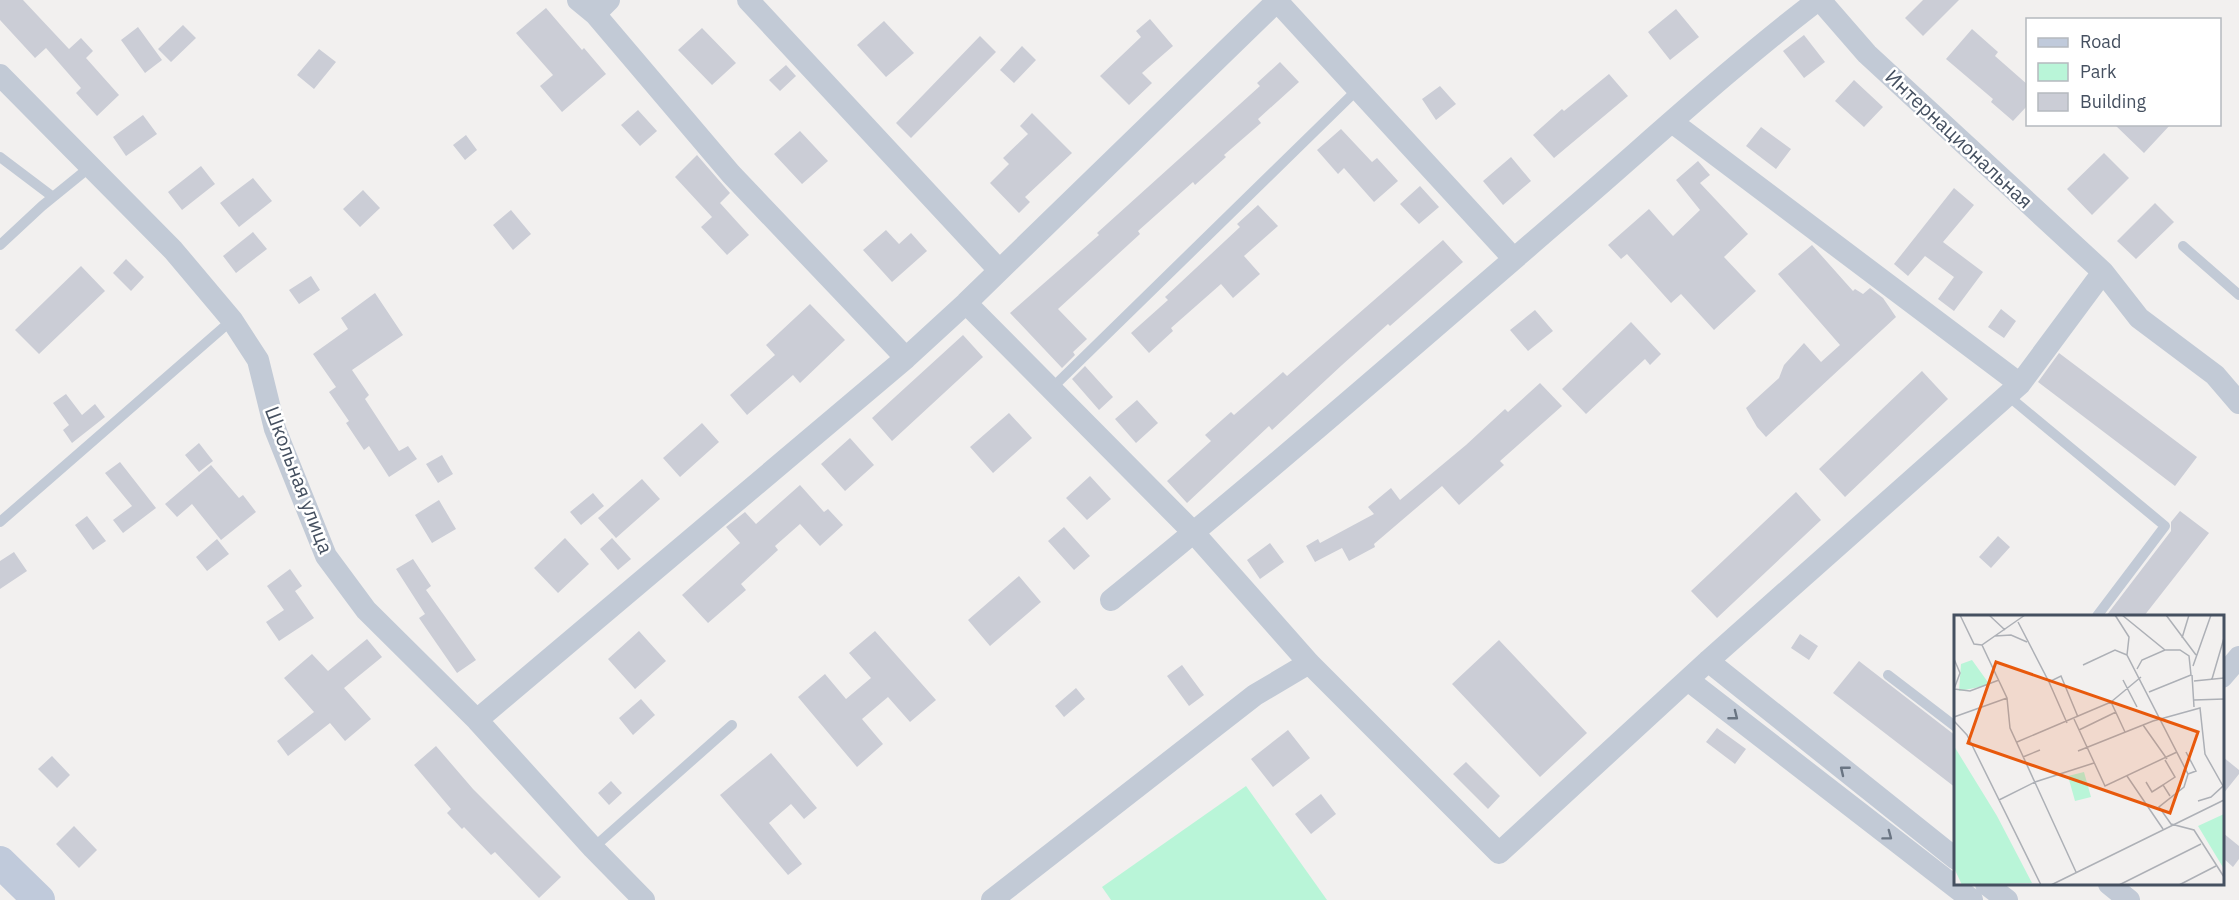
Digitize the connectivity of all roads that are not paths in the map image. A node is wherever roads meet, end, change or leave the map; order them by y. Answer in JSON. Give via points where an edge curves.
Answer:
{"nodes":[{"id":1,"x":748,"y":0,"type":"edge"},
{"id":2,"x":1277,"y":0,"type":"edge"},
{"id":3,"x":1819,"y":0,"type":"edge"},
{"id":4,"x":594,"y":5,"type":"edge"},
{"id":5,"x":0,"y":75,"type":"edge"},
{"id":6,"x":1359,"y":88,"type":"junction"},
{"id":7,"x":1672,"y":122,"type":"junction"},
{"id":8,"x":0,"y":157,"type":"edge"},
{"id":9,"x":90,"y":167,"type":"junction"},
{"id":10,"x":53,"y":197,"type":"junction"},
{"id":11,"x":0,"y":245,"type":"edge"},
{"id":12,"x":2183,"y":246,"type":"dead end"},
{"id":13,"x":1514,"y":259,"type":"junction"},
{"id":14,"x":999,"y":270,"type":"junction"},
{"id":15,"x":2103,"y":272,"type":"junction"},
{"id":16,"x":2239,"y":295,"type":"edge"},
{"id":17,"x":966,"y":303,"type":"junction"},
{"id":18,"x":232,"y":320,"type":"junction"},
{"id":19,"x":906,"y":358,"type":"junction"},
{"id":20,"x":1051,"y":389,"type":"junction"},
{"id":21,"x":2013,"y":389,"type":"junction"},
{"id":22,"x":2239,"y":403,"type":"edge"},
{"id":23,"x":0,"y":522,"type":"edge"},
{"id":24,"x":1194,"y":533,"type":"junction"},
{"id":25,"x":1111,"y":600,"type":"dead end"},
{"id":26,"x":2098,"y":615,"type":"edge"},
{"id":27,"x":2239,"y":657,"type":"edge"},
{"id":28,"x":1708,"y":661,"type":"junction"},
{"id":29,"x":1309,"y":663,"type":"junction"},
{"id":30,"x":1888,"y":675,"type":"dead end"},
{"id":31,"x":2224,"y":676,"type":"edge"},
{"id":32,"x":1688,"y":680,"type":"junction"},
{"id":33,"x":477,"y":720,"type":"junction"},
{"id":34,"x":732,"y":725,"type":"dead end"},
{"id":35,"x":1954,"y":725,"type":"edge"},
{"id":36,"x":594,"y":848,"type":"junction"},
{"id":37,"x":1954,"y":857,"type":"edge"},
{"id":38,"x":0,"y":862,"type":"edge"},
{"id":39,"x":1987,"y":885,"type":"edge"},
{"id":40,"x":2110,"y":885,"type":"edge"},
{"id":41,"x":39,"y":900,"type":"edge"},
{"id":42,"x":644,"y":900,"type":"edge"},
{"id":43,"x":992,"y":900,"type":"edge"},
{"id":44,"x":1972,"y":900,"type":"edge"},
{"id":45,"x":2007,"y":900,"type":"edge"},
{"id":46,"x":2129,"y":900,"type":"edge"}],
"edges":[{"from":1,"to":14,"type":"street"},
{"from":2,"to":6,"type":"street"},
{"from":2,"to":14,"type":"street"},
{"from":3,"to":7,"type":"street","via":[[1756,47]]},
{"from":3,"to":15,"type":"street","name":"Интернациональная","via":[[1867,54]]},
{"from":4,"to":19,"type":"street","via":[[731,174]]},
{"from":5,"to":9,"type":"street","name":"Школьная улица"},
{"from":6,"to":13,"type":"street"},
{"from":6,"to":20,"type":"lane"},
{"from":7,"to":13,"type":"street"},
{"from":7,"to":21,"type":"street"},
{"from":8,"to":10,"type":"lane"},
{"from":9,"to":10,"type":"lane"},
{"from":9,"to":18,"type":"street","name":"Школьная улица","via":[[173,250]]},
{"from":10,"to":11,"type":"lane"},
{"from":12,"to":16,"type":"lane"},
{"from":13,"to":24,"type":"street"},
{"from":14,"to":17,"type":"street"},
{"from":15,"to":21,"type":"street"},
{"from":15,"to":22,"type":"street","name":"Интернациональная","via":[[2139,318],[2215,375]]},
{"from":17,"to":19,"type":"street"},
{"from":17,"to":20,"type":"street"},
{"from":18,"to":23,"type":"lane"},
{"from":18,"to":33,"type":"street","name":"Школьная улица","via":[[258,360],[275,429],[326,556],[366,610]]},
{"from":19,"to":33,"type":"street"},
{"from":20,"to":24,"type":"street"},
{"from":21,"to":26,"type":"lane","via":[[2165,526]]},
{"from":21,"to":28,"type":"street"},
{"from":24,"to":25,"type":"street"},
{"from":24,"to":29,"type":"street"},
{"from":27,"to":31,"type":"street"},
{"from":28,"to":32,"type":"street"},
{"from":37,"to":28,"type":"street","one_way":true},
{"from":29,"to":32,"type":"street","via":[[1499,853]]},
{"from":29,"to":43,"type":"street","via":[[1255,695]]},
{"from":30,"to":35,"type":"lane"},
{"from":32,"to":44,"type":"street","one_way":true},
{"from":33,"to":36,"type":"street","name":"Школьная улица"},
{"from":34,"to":36,"type":"lane"},
{"from":36,"to":42,"type":"street","name":"Школьная улица"},
{"from":38,"to":41,"type":"street"},
{"from":39,"to":45,"type":"street"},
{"from":40,"to":46,"type":"street"}]}
